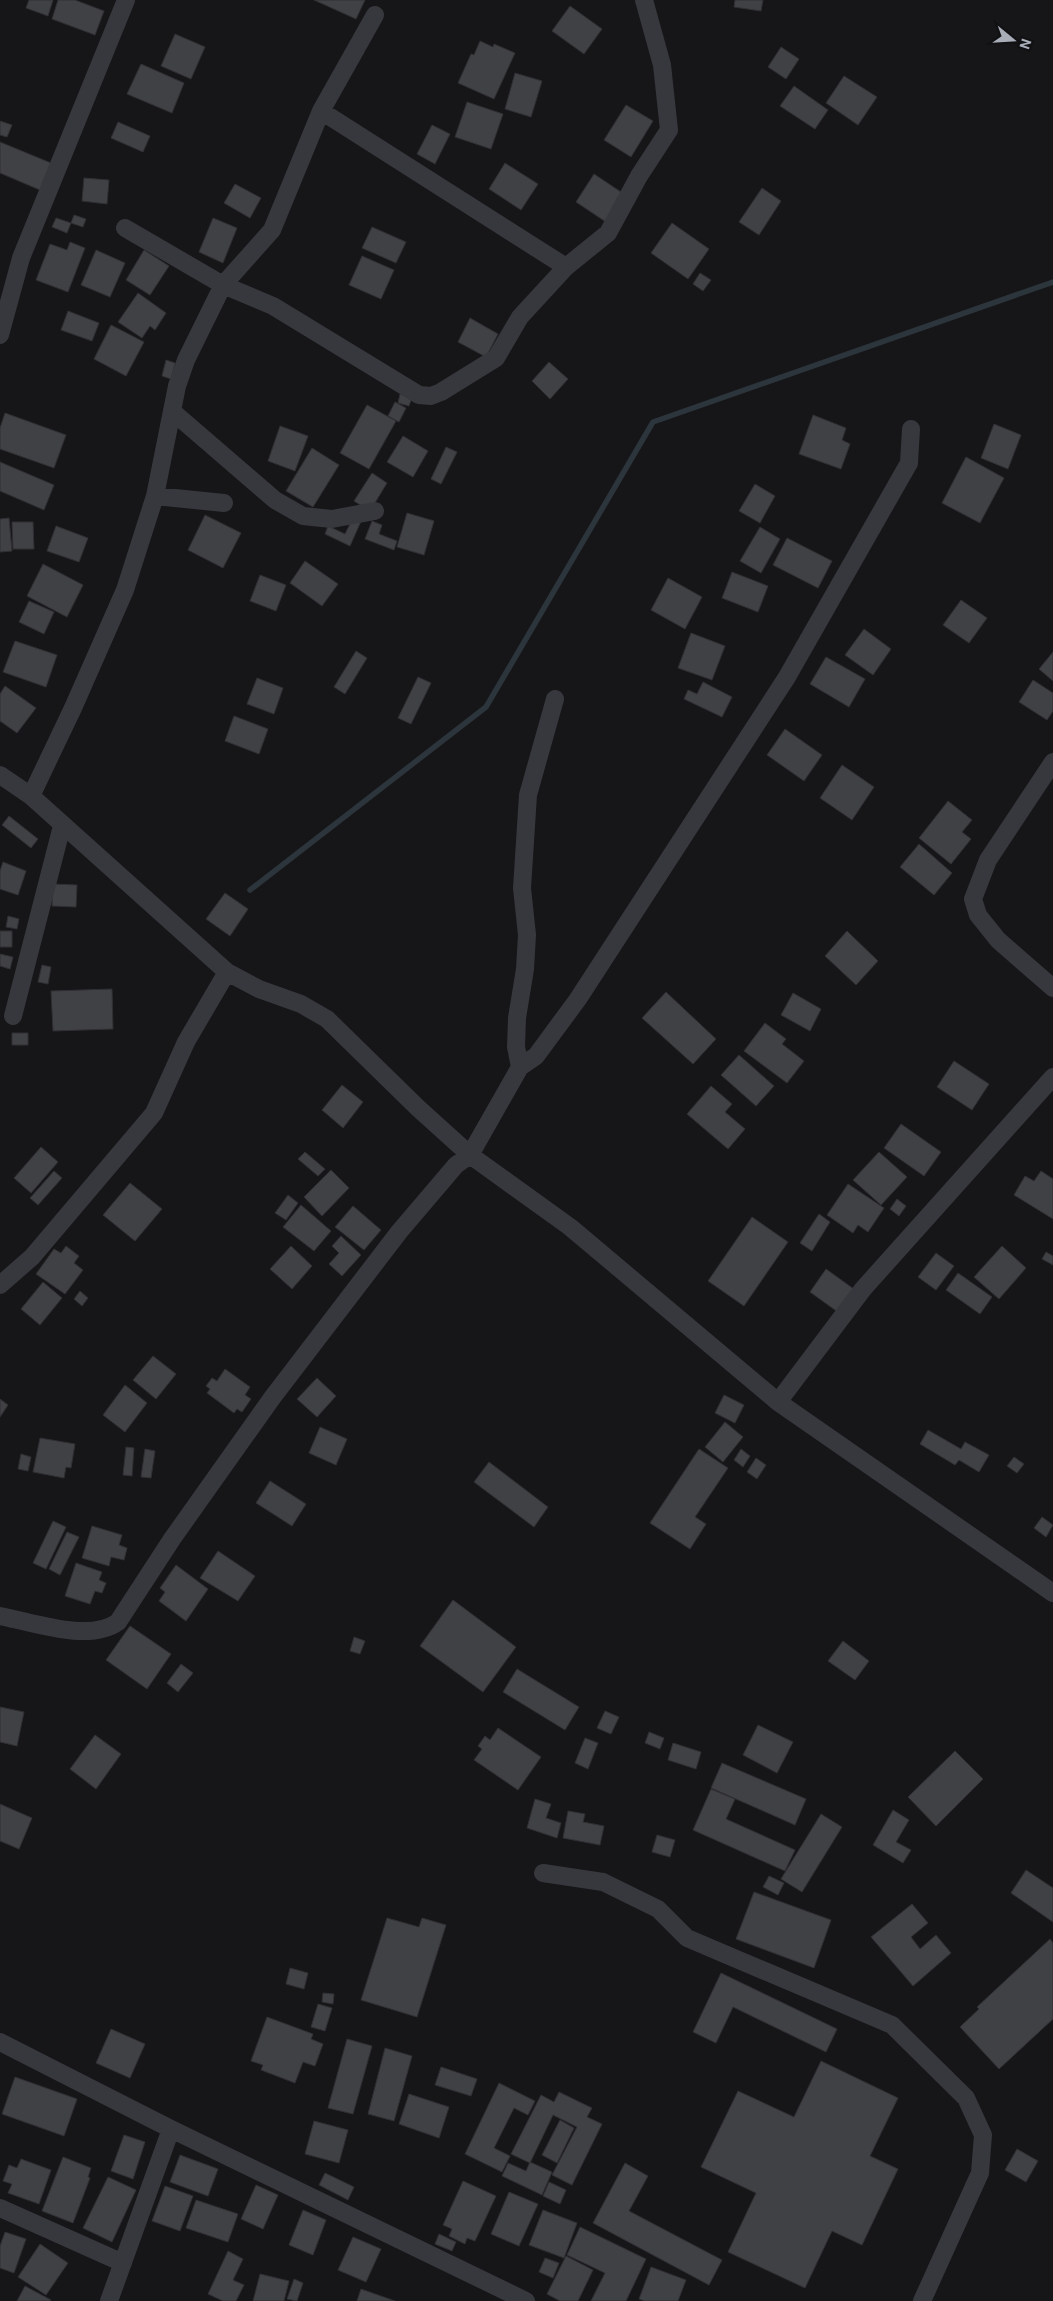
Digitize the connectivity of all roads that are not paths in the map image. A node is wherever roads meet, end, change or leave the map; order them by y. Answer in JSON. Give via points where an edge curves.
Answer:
{"nodes":[{"id":1,"x":126,"y":0,"type":"edge"},
{"id":2,"x":644,"y":0,"type":"edge"},
{"id":3,"x":375,"y":15,"type":"dead end"},
{"id":4,"x":321,"y":111,"type":"junction"},
{"id":5,"x":125,"y":228,"type":"dead end"},
{"id":6,"x":566,"y":268,"type":"junction"},
{"id":7,"x":223,"y":285,"type":"junction"},
{"id":8,"x":0,"y":335,"type":"edge"},
{"id":9,"x":173,"y":412,"type":"junction"},
{"id":10,"x":911,"y":429,"type":"dead end"},
{"id":11,"x":155,"y":496,"type":"junction"},
{"id":12,"x":224,"y":503,"type":"dead end"},
{"id":13,"x":375,"y":511,"type":"dead end"},
{"id":14,"x":555,"y":699,"type":"dead end"},
{"id":15,"x":1053,"y":762,"type":"edge"},
{"id":16,"x":0,"y":775,"type":"edge"},
{"id":17,"x":31,"y":796,"type":"junction"},
{"id":18,"x":62,"y":826,"type":"junction"},
{"id":19,"x":227,"y":972,"type":"junction"},
{"id":20,"x":1053,"y":988,"type":"edge"},
{"id":21,"x":13,"y":1016,"type":"dead end"},
{"id":22,"x":520,"y":1067,"type":"junction"},
{"id":23,"x":1053,"y":1077,"type":"edge"},
{"id":24,"x":470,"y":1154,"type":"junction"},
{"id":25,"x":0,"y":1285,"type":"edge"},
{"id":26,"x":778,"y":1402,"type":"junction"},
{"id":27,"x":1053,"y":1593,"type":"edge"},
{"id":28,"x":0,"y":1616,"type":"edge"},
{"id":29,"x":543,"y":1872,"type":"dead end"},
{"id":30,"x":0,"y":2042,"type":"edge"},
{"id":31,"x":171,"y":2129,"type":"junction"},
{"id":32,"x":0,"y":2208,"type":"edge"},
{"id":33,"x":123,"y":2263,"type":"junction"},
{"id":34,"x":109,"y":2301,"type":"edge"},
{"id":35,"x":526,"y":2301,"type":"edge"},
{"id":36,"x":922,"y":2301,"type":"edge"}],
"edges":[{"from":1,"to":8,"type":"street","via":[[21,258]]},
{"from":2,"to":6,"type":"street","via":[[662,65],[669,130],[608,233]]},
{"from":3,"to":4,"type":"street"},
{"from":4,"to":6,"type":"street"},
{"from":4,"to":7,"type":"street","via":[[272,230]]},
{"from":5,"to":7,"type":"street"},
{"from":6,"to":7,"type":"street","via":[[520,317],[496,358],[431,396],[419,395],[273,306]]},
{"from":7,"to":9,"type":"street","via":[[186,360]]},
{"from":9,"to":11,"type":"street"},
{"from":9,"to":13,"type":"street","via":[[275,500],[303,516],[332,519]]},
{"from":10,"to":22,"type":"street","via":[[909,463],[787,677],[578,998],[536,1056]]},
{"from":11,"to":12,"type":"street"},
{"from":11,"to":17,"type":"street","via":[[125,590]]},
{"from":14,"to":22,"type":"street","via":[[528,796],[522,888],[527,935],[516,1047]]},
{"from":15,"to":20,"type":"street","via":[[988,860],[973,899],[978,915],[998,940]]},
{"from":16,"to":17,"type":"street"},
{"from":17,"to":18,"type":"street"},
{"from":18,"to":19,"type":"street"},
{"from":18,"to":21,"type":"street"},
{"from":19,"to":24,"type":"street","via":[[259,989],[301,1004],[327,1019]]},
{"from":19,"to":25,"type":"street","via":[[186,1042],[154,1113],[32,1257]]},
{"from":22,"to":24,"type":"street"},
{"from":23,"to":26,"type":"street","via":[[863,1289]]},
{"from":24,"to":26,"type":"street","via":[[570,1227]]},
{"from":24,"to":28,"type":"street","via":[[456,1165],[398,1232],[272,1398],[172,1539],[118,1622],[96,1632]]},
{"from":26,"to":27,"type":"street"},
{"from":29,"to":36,"type":"street","via":[[603,1882],[658,1908],[687,1938],[892,2025],[966,2098],[984,2134],[980,2173]]},
{"from":30,"to":31,"type":"street"},
{"from":31,"to":33,"type":"street"},
{"from":31,"to":35,"type":"street"},
{"from":32,"to":33,"type":"street"},
{"from":33,"to":34,"type":"street"}]}
